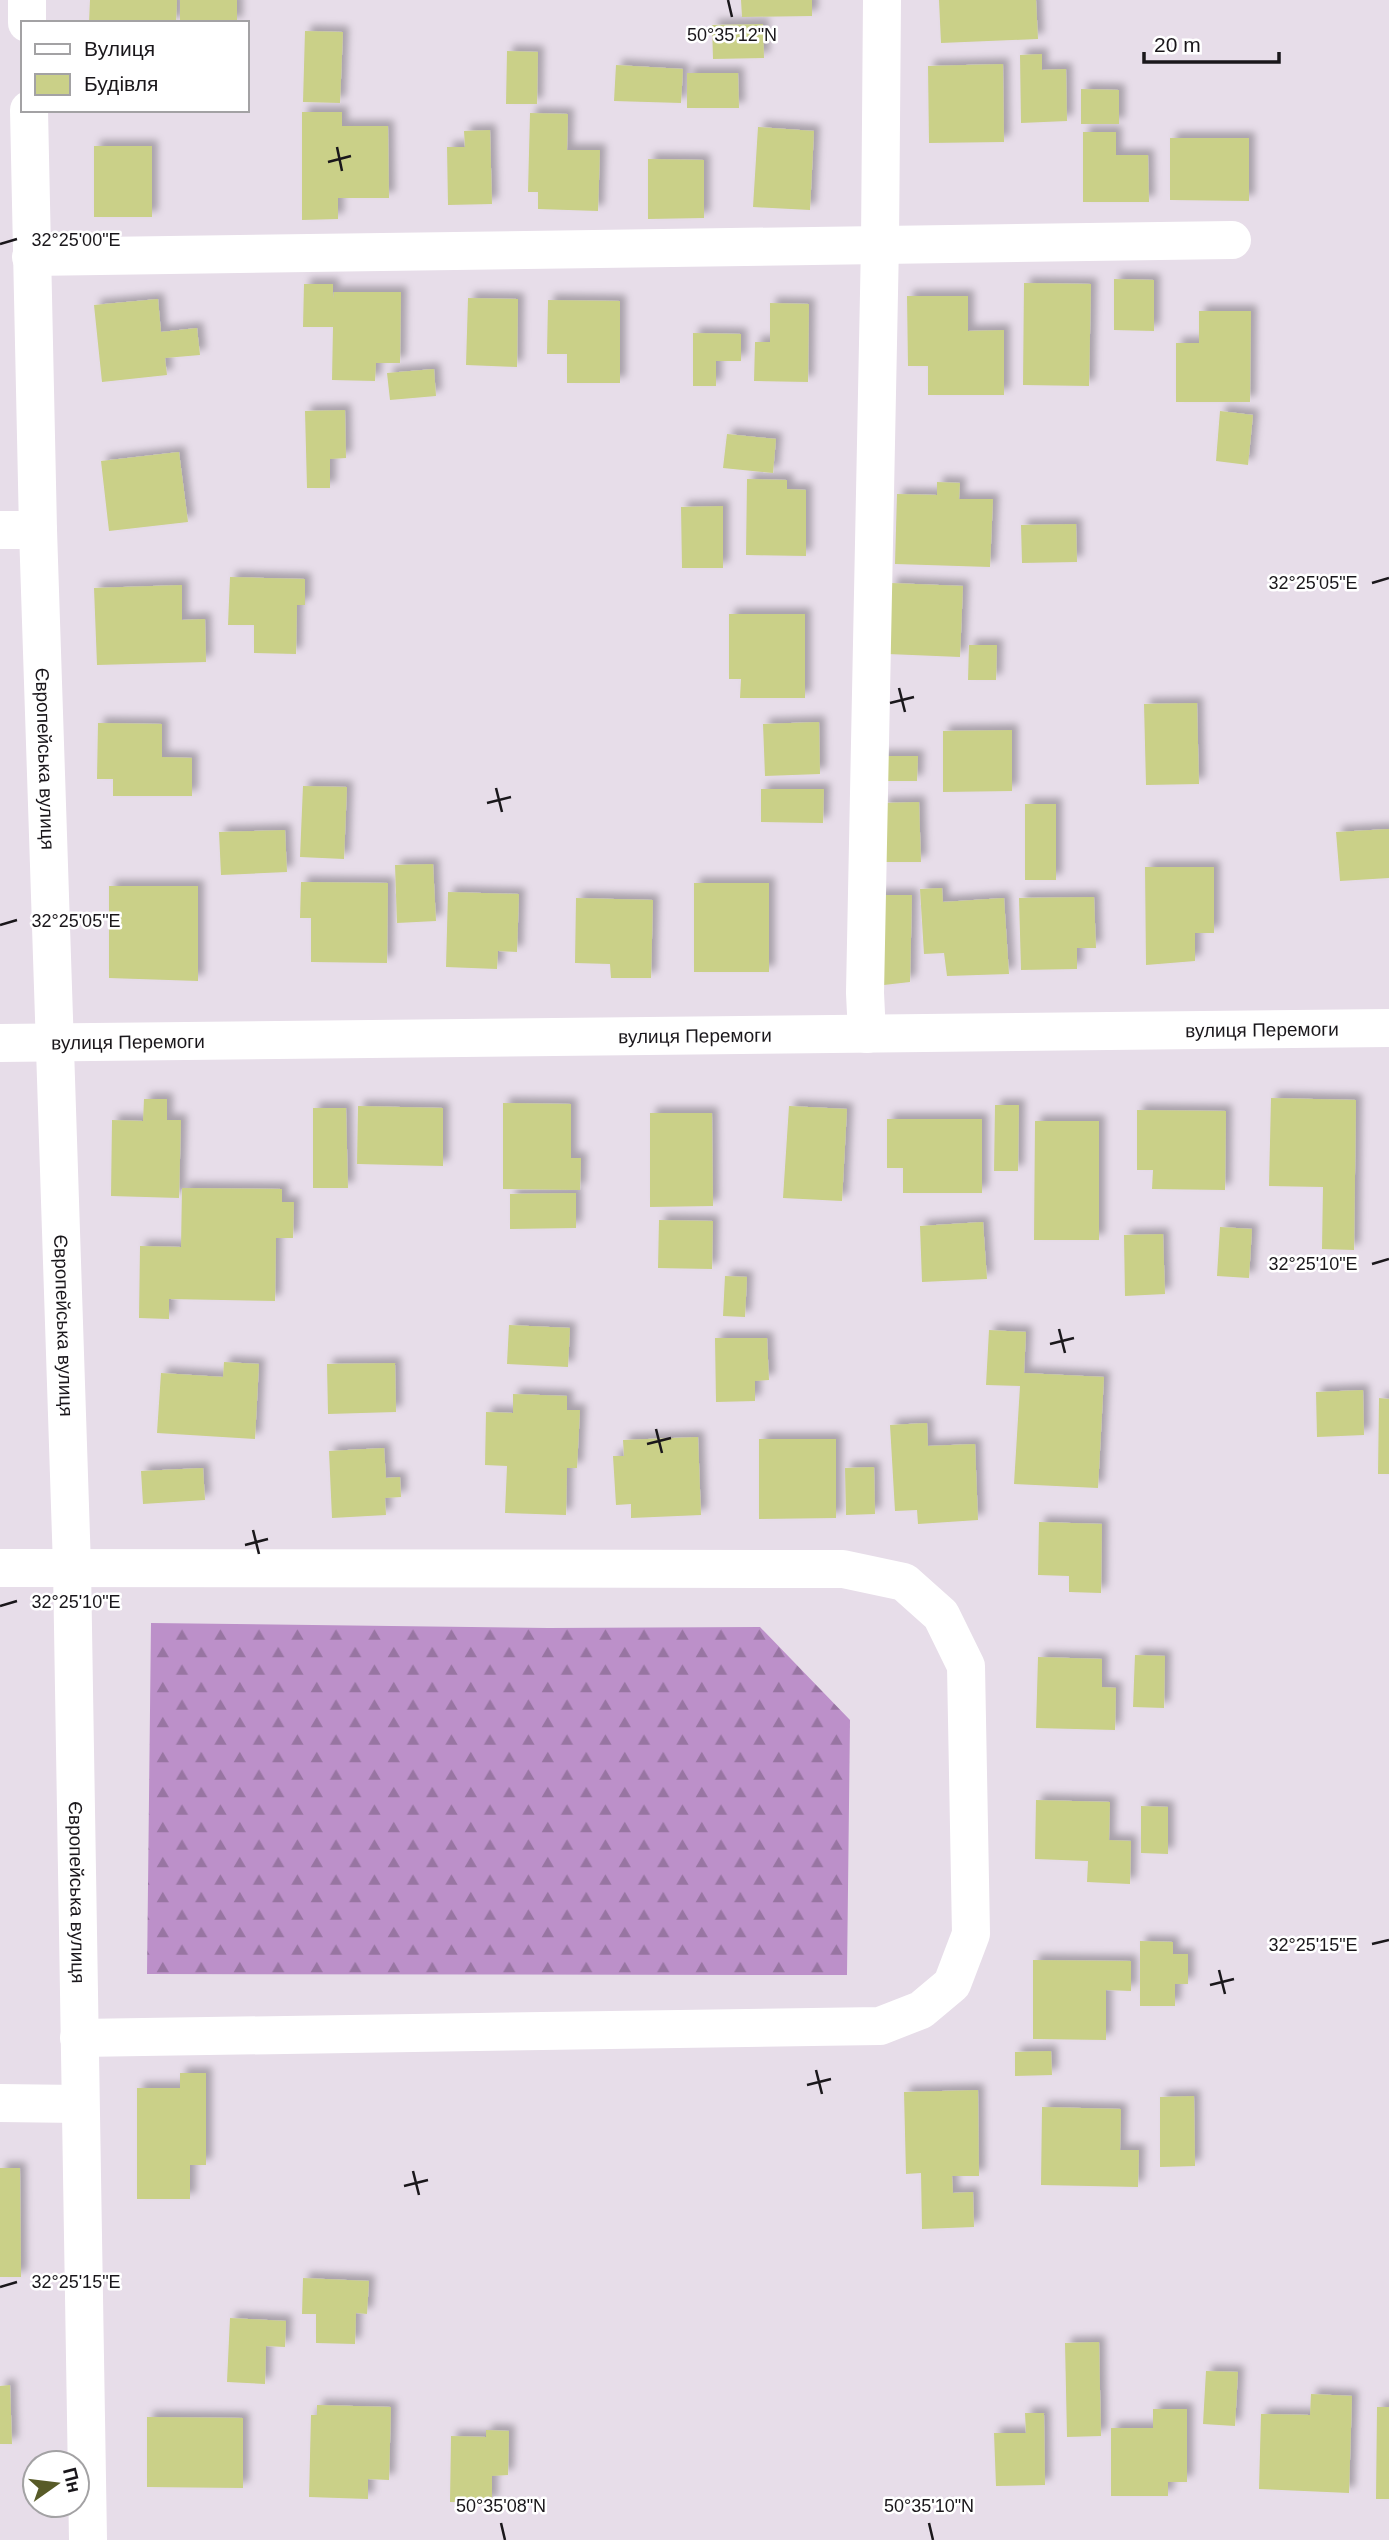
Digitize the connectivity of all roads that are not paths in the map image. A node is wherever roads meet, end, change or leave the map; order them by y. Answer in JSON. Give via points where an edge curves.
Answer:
{"nodes":[{"id":1,"x":27,"y":0,"type":"edge"},
{"id":2,"x":882,"y":0,"type":"edge"},
{"id":3,"x":27,"y":21,"type":"edge"},
{"id":4,"x":29,"y":112,"type":"edge"},
{"id":5,"x":1232,"y":240,"type":"dead end"},
{"id":6,"x":880,"y":243,"type":"junction"},
{"id":7,"x":31,"y":257,"type":"junction"},
{"id":8,"x":0,"y":530,"type":"edge"},
{"id":9,"x":38,"y":530,"type":"junction"},
{"id":10,"x":1389,"y":1028,"type":"edge"},
{"id":11,"x":867,"y":1034,"type":"junction"},
{"id":12,"x":0,"y":1043,"type":"edge"},
{"id":13,"x":55,"y":1043,"type":"junction"},
{"id":14,"x":0,"y":1567,"type":"edge"},
{"id":15,"x":72,"y":1567,"type":"junction"},
{"id":16,"x":79,"y":2038,"type":"junction"},
{"id":17,"x":0,"y":2103,"type":"edge"},
{"id":18,"x":80,"y":2104,"type":"junction"},
{"id":19,"x":88,"y":2540,"type":"edge"}],
"edges":[{"from":1,"to":3,"type":"street"},
{"from":2,"to":6,"type":"street"},
{"from":4,"to":7,"type":"street","name":"Європейська вулиця"},
{"from":5,"to":6,"type":"street"},
{"from":6,"to":7,"type":"street"},
{"from":6,"to":11,"type":"street"},
{"from":7,"to":9,"type":"street","name":"Європейська вулиця"},
{"from":8,"to":9,"type":"street"},
{"from":9,"to":13,"type":"street","name":"Європейська вулиця"},
{"from":10,"to":11,"type":"street","name":"вулиця Перемоги"},
{"from":11,"to":13,"type":"street","name":"вулиця Перемоги"},
{"from":12,"to":13,"type":"street","name":"вулиця Перемоги"},
{"from":13,"to":15,"type":"street","name":"Європейська вулиця"},
{"from":14,"to":15,"type":"street"},
{"from":15,"to":16,"type":"street","name":"Європейська вулиця"},
{"from":15,"to":16,"type":"street","via":[[843,1569],[904,1582],[941,1615],[966,1667],[971,1934],[952,1984],[921,2010],[880,2026]]},
{"from":16,"to":18,"type":"street","name":"Європейська вулиця"},
{"from":17,"to":18,"type":"street"},
{"from":18,"to":19,"type":"street","name":"Європейська вулиця"}]}
